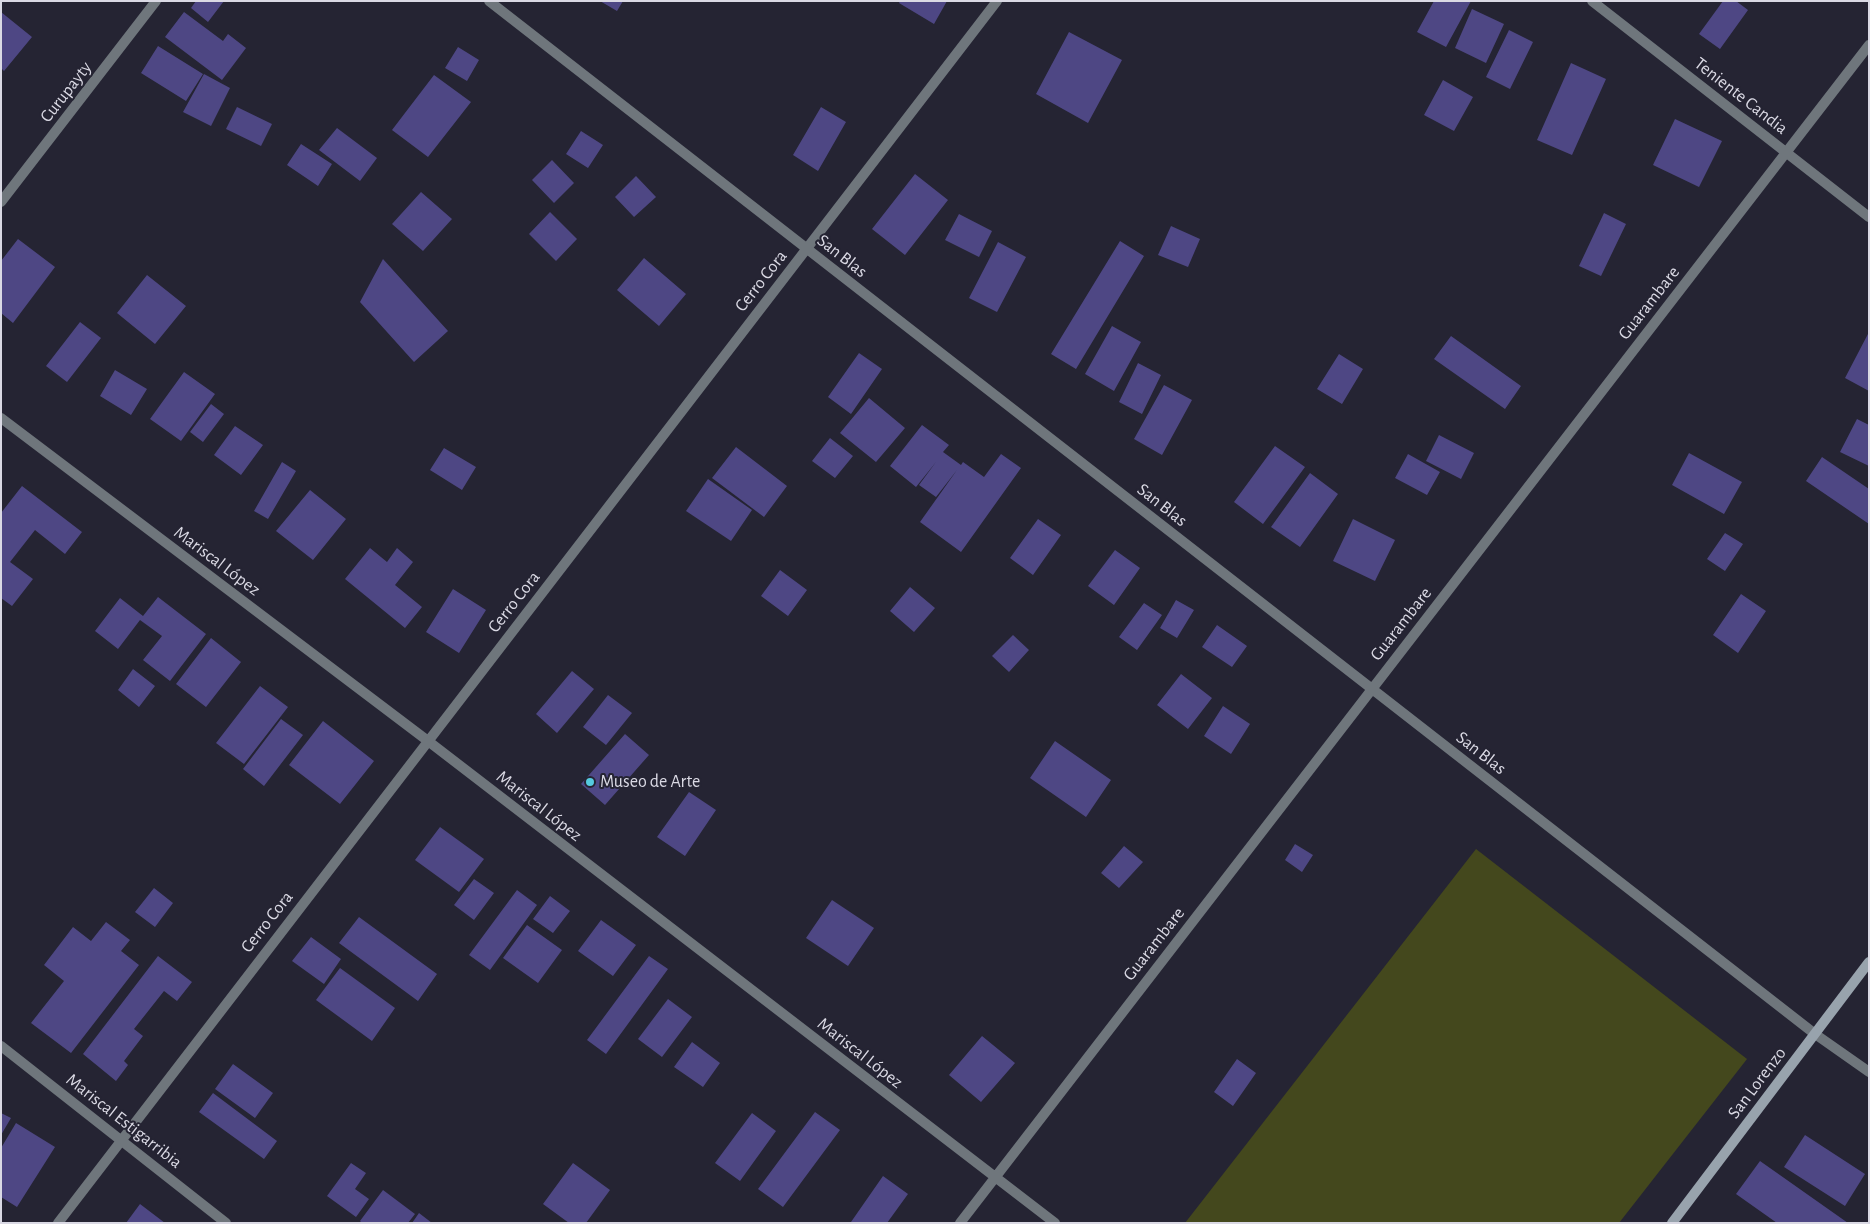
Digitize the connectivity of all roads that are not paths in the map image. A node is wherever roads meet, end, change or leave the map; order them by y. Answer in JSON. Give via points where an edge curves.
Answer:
{"nodes":[{"id":1,"x":156,"y":1,"type":"edge"},
{"id":2,"x":489,"y":1,"type":"edge"},
{"id":3,"x":997,"y":1,"type":"edge"},
{"id":4,"x":1592,"y":1,"type":"edge"},
{"id":5,"x":1869,"y":45,"type":"edge"},
{"id":6,"x":1786,"y":152,"type":"junction"},
{"id":7,"x":1,"y":202,"type":"edge"},
{"id":8,"x":1869,"y":217,"type":"edge"},
{"id":9,"x":807,"y":249,"type":"junction"},
{"id":10,"x":1,"y":418,"type":"edge"},
{"id":11,"x":1372,"y":689,"type":"junction"},
{"id":12,"x":428,"y":741,"type":"junction"},
{"id":13,"x":1869,"y":962,"type":"edge"},
{"id":14,"x":1815,"y":1034,"type":"junction"},
{"id":15,"x":1,"y":1046,"type":"edge"},
{"id":16,"x":1869,"y":1072,"type":"edge"},
{"id":17,"x":121,"y":1138,"type":"junction"},
{"id":18,"x":995,"y":1177,"type":"junction"},
{"id":19,"x":58,"y":1223,"type":"edge"},
{"id":20,"x":226,"y":1223,"type":"edge"},
{"id":21,"x":960,"y":1223,"type":"edge"},
{"id":22,"x":1055,"y":1223,"type":"edge"},
{"id":23,"x":1672,"y":1223,"type":"edge"}],
"edges":[{"from":1,"to":7,"type":"street","name":"Curupayty"},
{"from":2,"to":9,"type":"street","name":"San Blas"},
{"from":3,"to":9,"type":"street","name":"Cerro Cora"},
{"from":4,"to":6,"type":"street","name":"Teniente Candia"},
{"from":5,"to":6,"type":"street","name":"Guarambare"},
{"from":6,"to":8,"type":"street","name":"Teniente Candia"},
{"from":6,"to":11,"type":"street","name":"Guarambare"},
{"from":9,"to":11,"type":"street","name":"San Blas"},
{"from":9,"to":12,"type":"street","name":"Cerro Cora"},
{"from":10,"to":12,"type":"street","name":"Mariscal López"},
{"from":11,"to":14,"type":"street","name":"San Blas"},
{"from":11,"to":18,"type":"street","name":"Guarambare"},
{"from":12,"to":17,"type":"street","name":"Cerro Cora"},
{"from":12,"to":18,"type":"street","name":"Mariscal López"},
{"from":13,"to":14,"type":"street","name":"San Lorenzo"},
{"from":14,"to":16,"type":"street","name":"San Blas"},
{"from":14,"to":23,"type":"street","name":"San Lorenzo"},
{"from":15,"to":17,"type":"street","name":"Mariscal Estigarribia"},
{"from":17,"to":19,"type":"street","name":"Cerro Cora"},
{"from":17,"to":20,"type":"street","name":"Mariscal Estigarribia"},
{"from":18,"to":21,"type":"street","name":"Guarambare"},
{"from":18,"to":22,"type":"street","name":"Mariscal López"}]}
